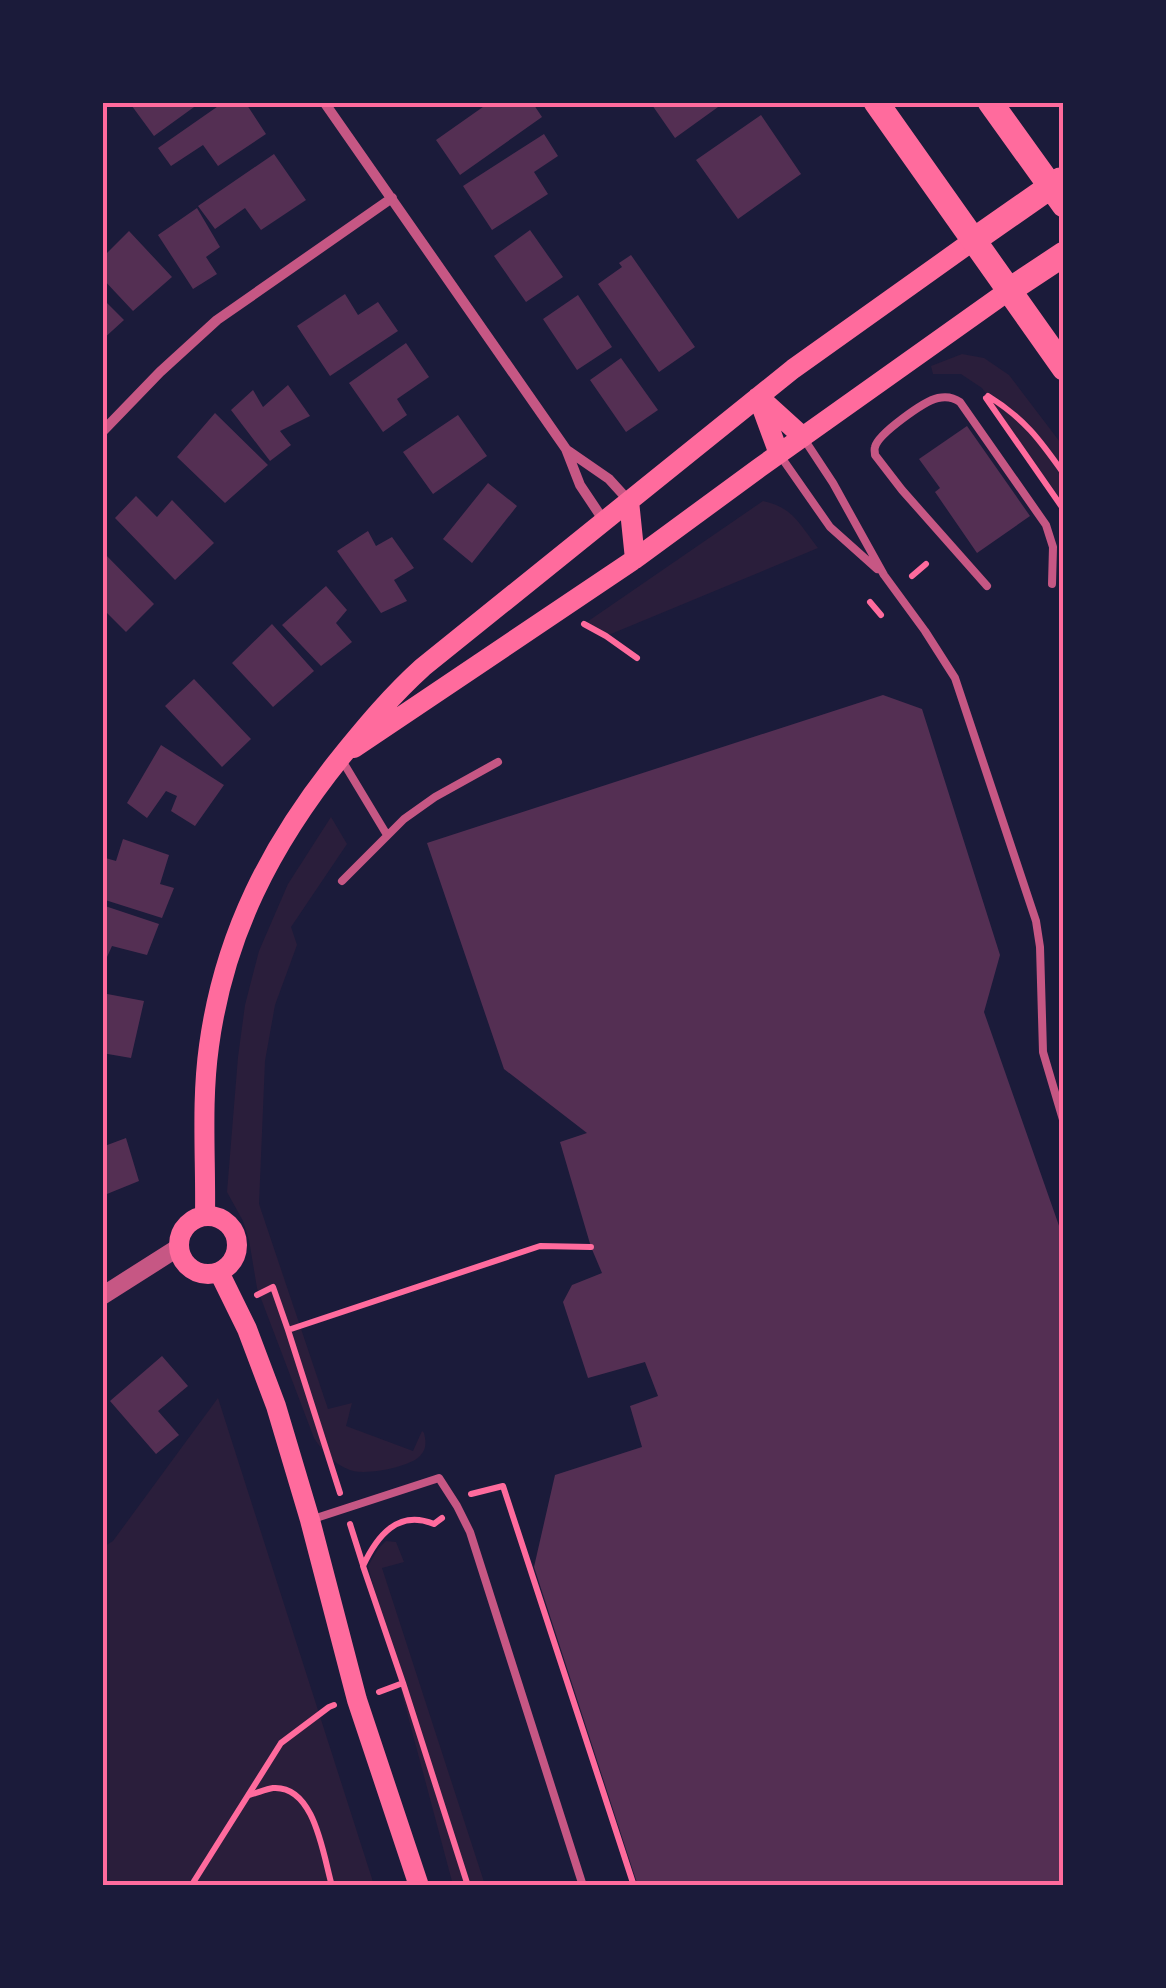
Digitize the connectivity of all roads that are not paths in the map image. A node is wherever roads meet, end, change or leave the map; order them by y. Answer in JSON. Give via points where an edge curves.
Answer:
{"nodes":[{"id":1,"x":324,"y":102,"type":"edge"},
{"id":2,"x":876,"y":102,"type":"edge"},
{"id":3,"x":990,"y":102,"type":"edge"},
{"id":4,"x":1059,"y":190,"type":"edge"},
{"id":5,"x":392,"y":198,"type":"junction"},
{"id":6,"x":974,"y":240,"type":"junction"},
{"id":7,"x":1064,"y":254,"type":"edge"},
{"id":8,"x":1008,"y":291,"type":"junction"},
{"id":9,"x":1064,"y":368,"type":"edge"},
{"id":10,"x":758,"y":397,"type":"junction"},
{"id":11,"x":102,"y":432,"type":"edge"},
{"id":12,"x":803,"y":437,"type":"junction"},
{"id":13,"x":566,"y":449,"type":"junction"},
{"id":14,"x":779,"y":454,"type":"junction"},
{"id":15,"x":629,"y":501,"type":"junction"},
{"id":16,"x":604,"y":521,"type":"junction"},
{"id":17,"x":635,"y":559,"type":"junction"},
{"id":18,"x":884,"y":575,"type":"junction"},
{"id":19,"x":1052,"y":584,"type":"dead end"},
{"id":20,"x":987,"y":586,"type":"dead end"},
{"id":21,"x":340,"y":758,"type":"junction"},
{"id":22,"x":498,"y":762,"type":"dead end"},
{"id":23,"x":387,"y":835,"type":"junction"},
{"id":24,"x":342,"y":880,"type":"dead end"},
{"id":25,"x":1064,"y":1123,"type":"edge"},
{"id":26,"x":205,"y":1215,"type":"junction"},
{"id":27,"x":179,"y":1246,"type":"junction"},
{"id":28,"x":219,"y":1272,"type":"junction"},
{"id":29,"x":102,"y":1296,"type":"edge"},
{"id":30,"x":310,"y":1520,"type":"junction"},
{"id":31,"x":420,"y":1886,"type":"edge"},
{"id":32,"x":582,"y":1886,"type":"edge"}],
"edges":[{"from":1,"to":5,"type":"street"},
{"from":2,"to":6,"type":"main road"},
{"from":3,"to":4,"type":"main road"},
{"from":4,"to":6,"type":"main road"},
{"from":5,"to":11,"type":"street","via":[[217,320]]},
{"from":5,"to":13,"type":"street"},
{"from":6,"to":8,"type":"main road"},
{"from":6,"to":10,"type":"main road"},
{"from":7,"to":8,"type":"main road"},
{"from":8,"to":9,"type":"main road"},
{"from":8,"to":12,"type":"main road"},
{"from":10,"to":12,"type":"main road"},
{"from":10,"to":14,"type":"main road"},
{"from":10,"to":15,"type":"main road"},
{"from":12,"to":14,"type":"main road"},
{"from":12,"to":18,"type":"lane"},
{"from":13,"to":15,"type":"street"},
{"from":13,"to":16,"type":"street"},
{"from":14,"to":17,"type":"main road"},
{"from":14,"to":18,"type":"lane","via":[[830,527]]},
{"from":15,"to":16,"type":"main road"},
{"from":15,"to":17,"type":"main road"},
{"from":16,"to":17,"type":"main road"},
{"from":16,"to":21,"type":"main road","via":[[423,666]]},
{"from":17,"to":21,"type":"main road"},
{"from":18,"to":25,"type":"lane","via":[[955,678],[1031,901],[1040,947],[1042,1052]]},
{"from":19,"to":20,"type":"lane","via":[[1052,542],[1039,513],[960,402],[932,400],[882,436],[875,455]]},
{"from":21,"to":23,"type":"lane"},
{"from":21,"to":26,"type":"main road","via":[[268,862],[228,957],[208,1050]]},
{"from":22,"to":23,"type":"lane","via":[[435,797]]},
{"from":23,"to":24,"type":"lane"},
{"from":26,"to":27,"type":"main road","via":[[191,1220]]},
{"from":26,"to":28,"type":"main road","via":[[226,1222],[237,1242],[231,1263]]},
{"from":27,"to":28,"type":"main road","via":[[196,1272]]},
{"from":27,"to":29,"type":"street"},
{"from":28,"to":30,"type":"main road","via":[[276,1406]]},
{"from":30,"to":31,"type":"main road","via":[[357,1700]]},
{"from":30,"to":32,"type":"lane","via":[[439,1478],[478,1555]]}]}
